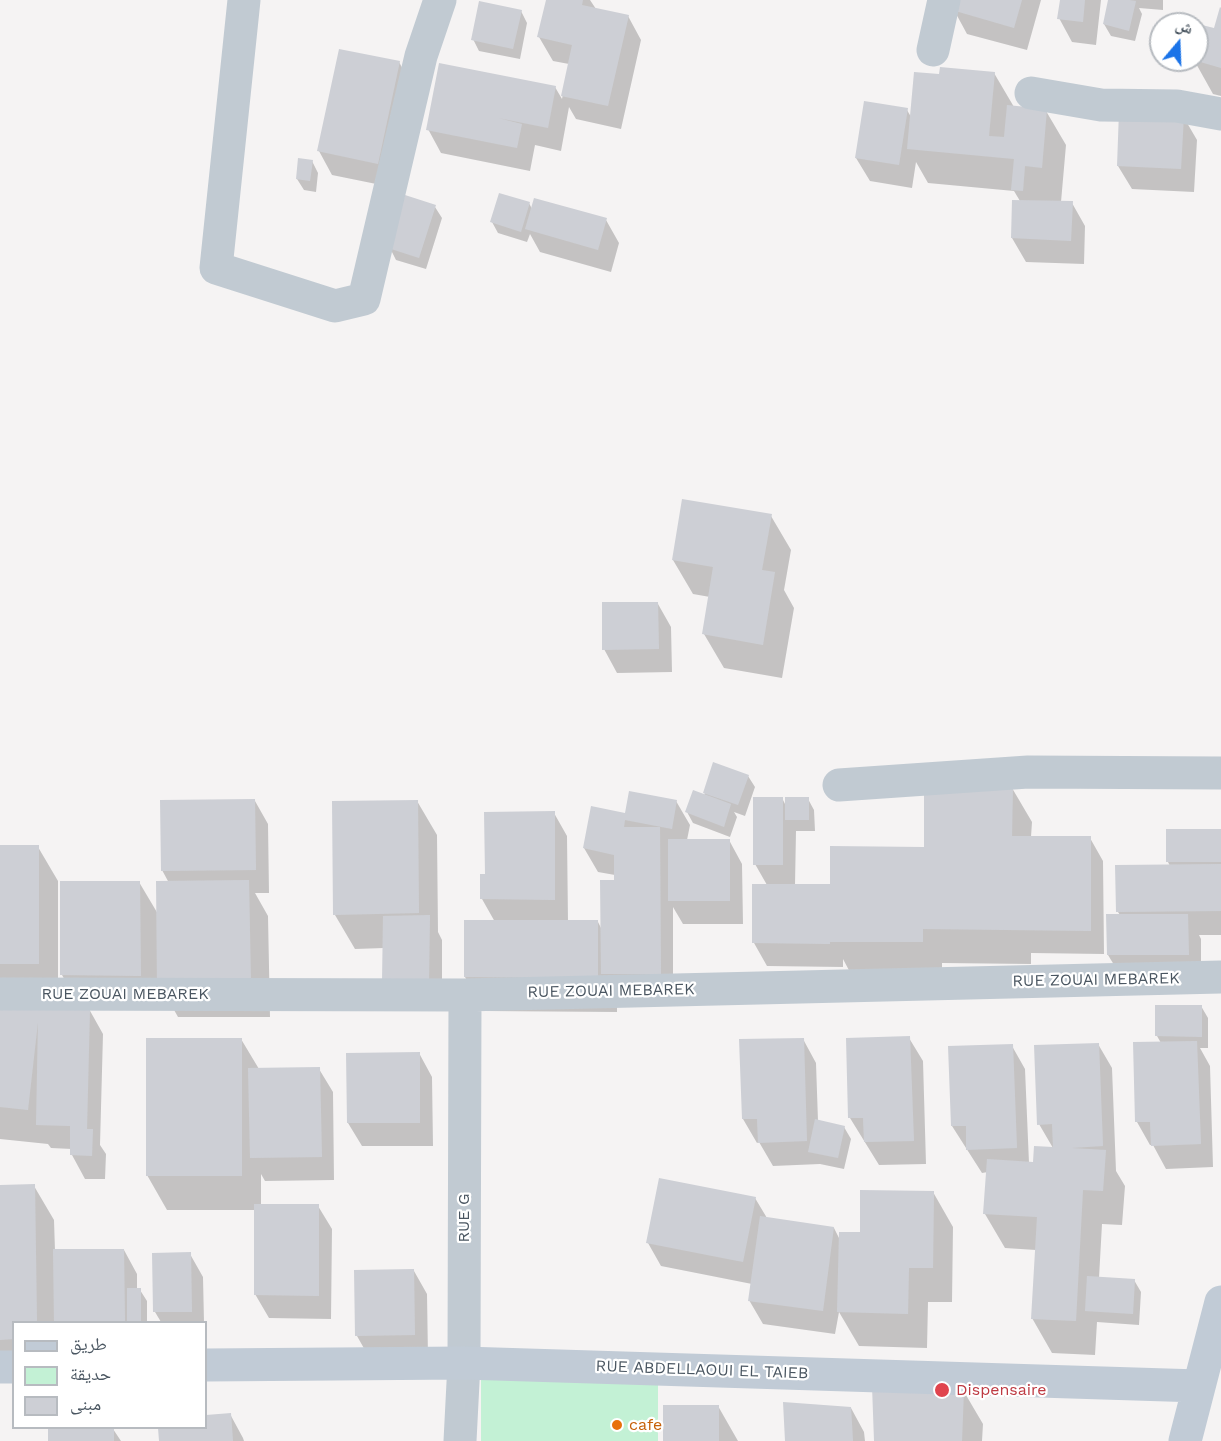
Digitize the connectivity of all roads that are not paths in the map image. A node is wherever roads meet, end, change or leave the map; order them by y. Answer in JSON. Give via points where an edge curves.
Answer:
{"nodes":[{"id":1,"x":244,"y":0,"type":"edge"},
{"id":2,"x":440,"y":0,"type":"edge"},
{"id":3,"x":944,"y":0,"type":"edge"},
{"id":4,"x":933,"y":50,"type":"dead end"},
{"id":5,"x":1031,"y":93,"type":"dead end"},
{"id":6,"x":1221,"y":114,"type":"edge"},
{"id":7,"x":1221,"y":772,"type":"edge"},
{"id":8,"x":839,"y":785,"type":"dead end"},
{"id":9,"x":1221,"y":977,"type":"edge"},
{"id":10,"x":0,"y":994,"type":"edge"},
{"id":11,"x":465,"y":995,"type":"junction"},
{"id":12,"x":1221,"y":1302,"type":"edge"},
{"id":13,"x":464,"y":1363,"type":"junction"},
{"id":14,"x":207,"y":1365,"type":"edge"},
{"id":15,"x":1199,"y":1386,"type":"junction"},
{"id":16,"x":460,"y":1441,"type":"edge"},
{"id":17,"x":1185,"y":1441,"type":"edge"}],
"edges":[{"from":1,"to":2,"type":"street","via":[[216,268],[335,306],[364,299],[421,56]]},
{"from":3,"to":4,"type":"street"},
{"from":5,"to":6,"type":"street","via":[[1101,105],[1177,106]]},
{"from":7,"to":8,"type":"street","via":[[1028,772]]},
{"from":9,"to":11,"type":"street","name":"RUE ZOUAI MEBAREK"},
{"from":10,"to":11,"type":"street","name":"RUE ZOUAI MEBAREK"},
{"from":11,"to":13,"type":"street","name":"RUE G"},
{"from":12,"to":15,"type":"street"},
{"from":13,"to":14,"type":"street","name":"RUE ABDELLAOUI EL TAIEB"},
{"from":13,"to":15,"type":"street","name":"RUE ABDELLAOUI EL TAIEB"},
{"from":13,"to":16,"type":"street","name":"RUE G"},
{"from":15,"to":17,"type":"street"}]}
